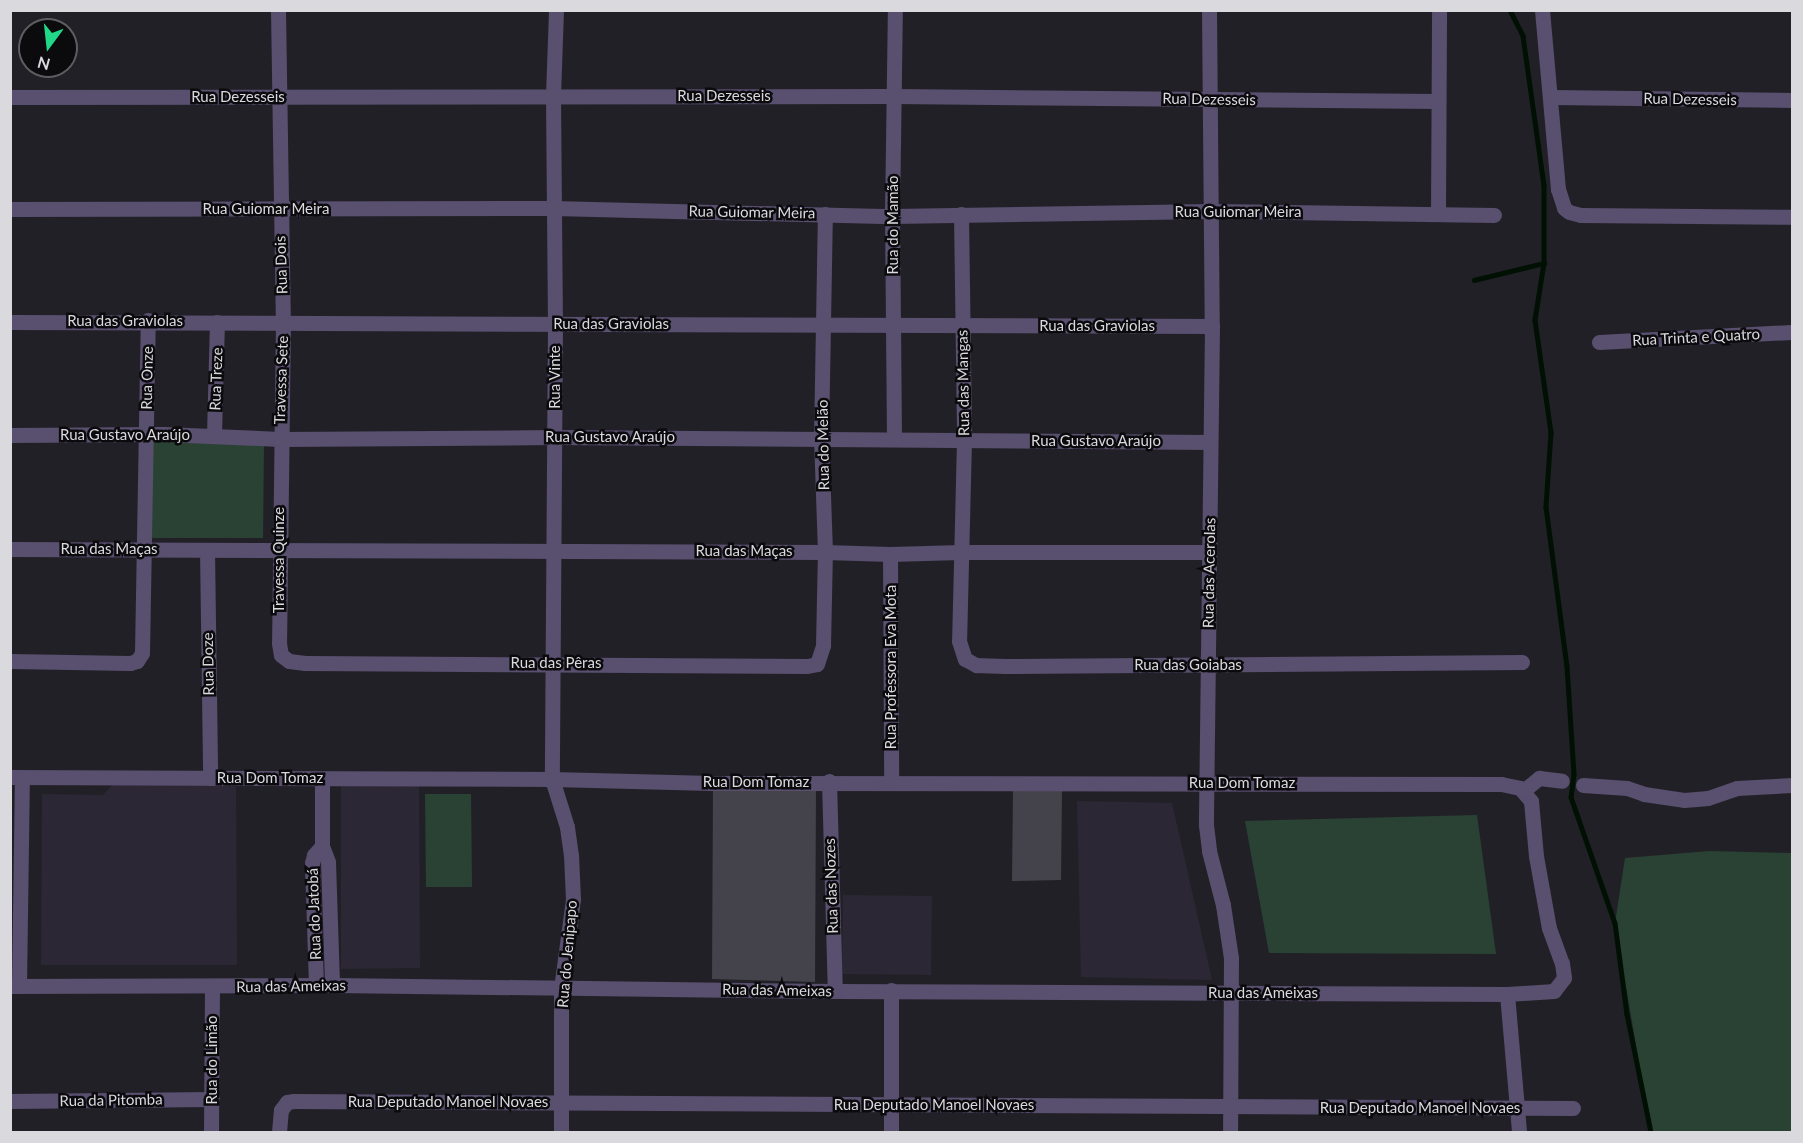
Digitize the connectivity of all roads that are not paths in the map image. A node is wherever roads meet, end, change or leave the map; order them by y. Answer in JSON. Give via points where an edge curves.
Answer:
{"nodes":[{"id":1,"x":278,"y":10,"type":"edge"},
{"id":2,"x":556,"y":10,"type":"edge"},
{"id":3,"x":895,"y":10,"type":"edge"},
{"id":4,"x":1209,"y":10,"type":"edge"},
{"id":5,"x":1439,"y":10,"type":"edge"},
{"id":6,"x":1542,"y":10,"type":"edge"},
{"id":7,"x":553,"y":96,"type":"junction"},
{"id":8,"x":893,"y":96,"type":"junction"},
{"id":9,"x":10,"y":97,"type":"edge"},
{"id":10,"x":281,"y":97,"type":"junction"},
{"id":11,"x":1551,"y":97,"type":"junction"},
{"id":12,"x":1210,"y":99,"type":"junction"},
{"id":13,"x":1792,"y":100,"type":"edge"},
{"id":14,"x":1437,"y":101,"type":"junction"},
{"id":15,"x":553,"y":208,"type":"junction"},
{"id":16,"x":10,"y":209,"type":"edge"},
{"id":17,"x":279,"y":209,"type":"junction"},
{"id":18,"x":1211,"y":211,"type":"junction"},
{"id":19,"x":1438,"y":213,"type":"junction"},
{"id":20,"x":825,"y":214,"type":"junction"},
{"id":21,"x":961,"y":214,"type":"junction"},
{"id":22,"x":1494,"y":215,"type":"dead end"},
{"id":23,"x":892,"y":216,"type":"junction"},
{"id":24,"x":1792,"y":217,"type":"edge"},
{"id":25,"x":148,"y":320,"type":"junction"},
{"id":26,"x":283,"y":321,"type":"junction"},
{"id":27,"x":10,"y":322,"type":"edge"},
{"id":28,"x":218,"y":322,"type":"junction"},
{"id":29,"x":555,"y":324,"type":"junction"},
{"id":30,"x":823,"y":326,"type":"junction"},
{"id":31,"x":894,"y":326,"type":"junction"},
{"id":32,"x":963,"y":326,"type":"junction"},
{"id":33,"x":1212,"y":326,"type":"junction"},
{"id":34,"x":1792,"y":332,"type":"edge"},
{"id":35,"x":1599,"y":342,"type":"dead end"},
{"id":36,"x":10,"y":435,"type":"edge"},
{"id":37,"x":147,"y":435,"type":"junction"},
{"id":38,"x":214,"y":435,"type":"junction"},
{"id":39,"x":554,"y":437,"type":"junction"},
{"id":40,"x":821,"y":438,"type":"junction"},
{"id":41,"x":280,"y":439,"type":"junction"},
{"id":42,"x":894,"y":439,"type":"junction"},
{"id":43,"x":964,"y":440,"type":"junction"},
{"id":44,"x":1210,"y":442,"type":"junction"},
{"id":45,"x":10,"y":549,"type":"edge"},
{"id":46,"x":144,"y":549,"type":"junction"},
{"id":47,"x":279,"y":549,"type":"junction"},
{"id":48,"x":207,"y":550,"type":"junction"},
{"id":49,"x":552,"y":551,"type":"junction"},
{"id":50,"x":825,"y":552,"type":"junction"},
{"id":51,"x":961,"y":552,"type":"junction"},
{"id":52,"x":1209,"y":552,"type":"junction"},
{"id":53,"x":890,"y":554,"type":"junction"},
{"id":54,"x":10,"y":661,"type":"edge"},
{"id":55,"x":1522,"y":662,"type":"dead end"},
{"id":56,"x":305,"y":663,"type":"joint"},
{"id":57,"x":554,"y":663,"type":"junction"},
{"id":58,"x":1208,"y":665,"type":"junction"},
{"id":59,"x":807,"y":666,"type":"joint"},
{"id":60,"x":16,"y":777,"type":"edge"},
{"id":61,"x":210,"y":778,"type":"junction"},
{"id":62,"x":322,"y":779,"type":"junction"},
{"id":63,"x":552,"y":779,"type":"junction"},
{"id":64,"x":829,"y":781,"type":"junction"},
{"id":65,"x":891,"y":781,"type":"junction"},
{"id":66,"x":1562,"y":781,"type":"dead end"},
{"id":67,"x":1205,"y":783,"type":"junction"},
{"id":68,"x":1583,"y":785,"type":"dead end"},
{"id":69,"x":1792,"y":785,"type":"edge"},
{"id":70,"x":1523,"y":791,"type":"junction"},
{"id":71,"x":16,"y":801,"type":"edge"},
{"id":72,"x":14,"y":963,"type":"edge"},
{"id":73,"x":324,"y":985,"type":"junction"},
{"id":74,"x":15,"y":986,"type":"edge"},
{"id":75,"x":212,"y":987,"type":"junction"},
{"id":76,"x":561,"y":989,"type":"junction"},
{"id":77,"x":891,"y":990,"type":"junction"},
{"id":78,"x":835,"y":991,"type":"junction"},
{"id":79,"x":1230,"y":993,"type":"junction"},
{"id":80,"x":1507,"y":994,"type":"junction"},
{"id":81,"x":212,"y":1099,"type":"junction"},
{"id":82,"x":10,"y":1101,"type":"edge"},
{"id":83,"x":562,"y":1102,"type":"junction"},
{"id":84,"x":892,"y":1105,"type":"junction"},
{"id":85,"x":1230,"y":1107,"type":"junction"},
{"id":86,"x":1573,"y":1108,"type":"dead end"},
{"id":87,"x":1517,"y":1109,"type":"junction"},
{"id":88,"x":211,"y":1132,"type":"edge"},
{"id":89,"x":279,"y":1132,"type":"edge"},
{"id":90,"x":561,"y":1132,"type":"edge"},
{"id":91,"x":891,"y":1132,"type":"edge"},
{"id":92,"x":1230,"y":1132,"type":"edge"},
{"id":93,"x":1519,"y":1132,"type":"edge"}],
"edges":[{"from":1,"to":10,"type":"street"},
{"from":2,"to":7,"type":"street","name":"Rua Vinte"},
{"from":3,"to":8,"type":"street","name":"Rua do Mamão"},
{"from":4,"to":12,"type":"street","name":"Rua das Acerolas"},
{"from":5,"to":14,"type":"street"},
{"from":6,"to":11,"type":"street"},
{"from":7,"to":8,"type":"street","name":"Rua Dezesseis"},
{"from":7,"to":10,"type":"street","name":"Rua Dezesseis"},
{"from":7,"to":15,"type":"street","name":"Rua Vinte"},
{"from":8,"to":12,"type":"street","name":"Rua Dezesseis"},
{"from":8,"to":23,"type":"street","name":"Rua do Mamão"},
{"from":9,"to":10,"type":"street","name":"Rua Dezesseis"},
{"from":10,"to":17,"type":"street"},
{"from":11,"to":13,"type":"street","name":"Rua Dezesseis"},
{"from":11,"to":24,"type":"street","via":[[1561,201],[1569,212]]},
{"from":12,"to":14,"type":"street","name":"Rua Dezesseis"},
{"from":12,"to":18,"type":"street","name":"Rua das Acerolas"},
{"from":14,"to":19,"type":"street"},
{"from":15,"to":17,"type":"street","name":"Rua Guiomar Meira"},
{"from":15,"to":20,"type":"street","name":"Rua Guiomar Meira"},
{"from":15,"to":29,"type":"street","name":"Rua Vinte"},
{"from":16,"to":17,"type":"street","name":"Rua Guiomar Meira"},
{"from":17,"to":26,"type":"street","name":"Rua Dois"},
{"from":18,"to":19,"type":"street","name":"Rua Guiomar Meira"},
{"from":18,"to":21,"type":"street","name":"Rua Guiomar Meira"},
{"from":18,"to":33,"type":"street","name":"Rua das Acerolas"},
{"from":19,"to":22,"type":"street","name":"Rua Guiomar Meira"},
{"from":20,"to":23,"type":"street","name":"Rua Guiomar Meira"},
{"from":20,"to":30,"type":"street","name":"Rua do Melão"},
{"from":21,"to":23,"type":"street","name":"Rua Guiomar Meira"},
{"from":21,"to":32,"type":"street","name":"Rua das Mangas"},
{"from":23,"to":31,"type":"street","name":"Rua do Mamão"},
{"from":25,"to":27,"type":"street","name":"Rua das Graviolas"},
{"from":25,"to":28,"type":"street","name":"Rua das Graviolas"},
{"from":25,"to":37,"type":"street","name":"Rua Onze"},
{"from":26,"to":28,"type":"street","name":"Rua das Graviolas"},
{"from":26,"to":29,"type":"street","name":"Rua das Graviolas"},
{"from":26,"to":41,"type":"street","name":"Travessa Sete"},
{"from":28,"to":38,"type":"street","name":"Rua Treze"},
{"from":29,"to":30,"type":"street","name":"Rua das Graviolas"},
{"from":29,"to":39,"type":"street","name":"Rua Vinte"},
{"from":30,"to":31,"type":"street","name":"Rua das Graviolas"},
{"from":30,"to":40,"type":"street","name":"Rua do Melão"},
{"from":31,"to":32,"type":"street","name":"Rua das Graviolas"},
{"from":31,"to":42,"type":"street","name":"Rua do Mamão"},
{"from":32,"to":33,"type":"street","name":"Rua das Graviolas"},
{"from":32,"to":43,"type":"street","name":"Rua das Mangas"},
{"from":33,"to":44,"type":"street","name":"Rua das Acerolas"},
{"from":34,"to":35,"type":"street","name":"Rua Trinta e Quatro"},
{"from":36,"to":37,"type":"street","name":"Rua Gustavo Araújo"},
{"from":37,"to":38,"type":"street","name":"Rua Gustavo Araújo"},
{"from":37,"to":46,"type":"street","name":"Rua Onze"},
{"from":38,"to":41,"type":"street","name":"Rua Gustavo Araújo"},
{"from":39,"to":40,"type":"street","name":"Rua Gustavo Araújo"},
{"from":39,"to":41,"type":"street","name":"Rua Gustavo Araújo"},
{"from":39,"to":49,"type":"street","name":"Rua Vinte"},
{"from":40,"to":42,"type":"street","name":"Rua Gustavo Araújo"},
{"from":40,"to":50,"type":"street","name":"Rua do Melão"},
{"from":41,"to":47,"type":"street","name":"Travessa Quinze"},
{"from":42,"to":43,"type":"street","name":"Rua Gustavo Araújo"},
{"from":43,"to":44,"type":"street","name":"Rua Gustavo Araújo"},
{"from":43,"to":51,"type":"street","name":"Rua das Mangas"},
{"from":44,"to":52,"type":"street","name":"Rua das Acerolas"},
{"from":45,"to":46,"type":"street","name":"Rua das Maças"},
{"from":46,"to":48,"type":"street","name":"Rua das Maças"},
{"from":46,"to":54,"type":"street","name":"Rua Onze","via":[[142,653],[137,661]]},
{"from":47,"to":48,"type":"street","name":"Rua das Maças"},
{"from":47,"to":49,"type":"street","name":"Rua das Maças"},
{"from":47,"to":56,"type":"street","name":"Travessa Quinze","via":[[280,651],[285,659]]},
{"from":48,"to":61,"type":"street","name":"Rua Doze"},
{"from":49,"to":50,"type":"street","name":"Rua das Maças"},
{"from":49,"to":57,"type":"street","name":"Rua Vinte"},
{"from":50,"to":53,"type":"street","name":"Rua das Maças"},
{"from":50,"to":59,"type":"street","name":"Rua do Melão","via":[[822,656],[817,664]]},
{"from":51,"to":52,"type":"street","name":"Rua das Maças"},
{"from":51,"to":53,"type":"street","name":"Rua das Maças"},
{"from":51,"to":58,"type":"street","name":"Rua das Goiabas","via":[[959,641],[962,656],[972,663]]},
{"from":52,"to":58,"type":"street","name":"Rua das Acerolas"},
{"from":53,"to":65,"type":"street","name":"Rua Professora Eva Mota"},
{"from":55,"to":58,"type":"street","name":"Rua das Goiabas"},
{"from":56,"to":57,"type":"street","name":"Rua das Pêras"},
{"from":57,"to":59,"type":"street","name":"Rua das Pêras"},
{"from":57,"to":63,"type":"street","name":"Rua Vinte"},
{"from":58,"to":67,"type":"street","name":"Rua das Acerolas"},
{"from":60,"to":61,"type":"street","name":"Rua Dom Tomaz"},
{"from":60,"to":71,"type":"street"},
{"from":61,"to":62,"type":"street","name":"Rua Dom Tomaz"},
{"from":62,"to":63,"type":"street","name":"Rua Dom Tomaz"},
{"from":62,"to":73,"type":"street","name":"Rua do Jatobá","via":[[322,846],[312,862]]},
{"from":63,"to":64,"type":"street","name":"Rua Dom Tomaz"},
{"from":63,"to":76,"type":"street","name":"Rua do Jenipapo","via":[[565,815],[572,855],[573,899]]},
{"from":64,"to":65,"type":"street","name":"Rua Dom Tomaz"},
{"from":64,"to":78,"type":"street","name":"Rua das Nozes"},
{"from":65,"to":67,"type":"street","name":"Rua Dom Tomaz"},
{"from":66,"to":70,"type":"street","via":[[1539,778]]},
{"from":67,"to":70,"type":"street","name":"Rua Dom Tomaz","via":[[1501,784]]},
{"from":67,"to":79,"type":"street","name":"Rua das Acerolas","via":[[1209,851],[1227,929]]},
{"from":68,"to":69,"type":"street","via":[[1627,788],[1684,800],[1708,798],[1737,788]]},
{"from":70,"to":80,"type":"street","name":"Rua das Ameixas","via":[[1531,801],[1549,928],[1564,973],[1557,990]]},
{"from":71,"to":72,"type":"street"},
{"from":72,"to":74,"type":"street"},
{"from":73,"to":75,"type":"street","name":"Rua das Ameixas"},
{"from":73,"to":76,"type":"street","name":"Rua das Ameixas"},
{"from":74,"to":75,"type":"street","name":"Rua das Ameixas"},
{"from":75,"to":81,"type":"street","name":"Rua do Limão"},
{"from":76,"to":78,"type":"street","name":"Rua das Ameixas"},
{"from":76,"to":83,"type":"street","name":"Rua do Jenipapo"},
{"from":77,"to":78,"type":"street","name":"Rua das Ameixas"},
{"from":77,"to":79,"type":"street","name":"Rua das Ameixas"},
{"from":77,"to":84,"type":"street"},
{"from":79,"to":80,"type":"street","name":"Rua das Ameixas"},
{"from":79,"to":85,"type":"street","name":"Rua das Acerolas"},
{"from":80,"to":87,"type":"street"},
{"from":81,"to":82,"type":"street","name":"Rua da Pitomba"},
{"from":81,"to":88,"type":"street","name":"Rua do Limão"},
{"from":83,"to":84,"type":"street","name":"Rua Deputado Manoel Novaes"},
{"from":83,"to":89,"type":"street","name":"Rua Deputado Manoel Novaes","via":[[294,1101],[286,1102],[281,1110]]},
{"from":83,"to":90,"type":"street","name":"Rua do Jenipapo"},
{"from":84,"to":85,"type":"street","name":"Rua Deputado Manoel Novaes"},
{"from":84,"to":91,"type":"street"},
{"from":85,"to":87,"type":"street","name":"Rua Deputado Manoel Novaes"},
{"from":85,"to":92,"type":"street","name":"Rua das Acerolas"},
{"from":86,"to":87,"type":"street","name":"Rua Deputado Manoel Novaes"},
{"from":87,"to":93,"type":"street"}]}
